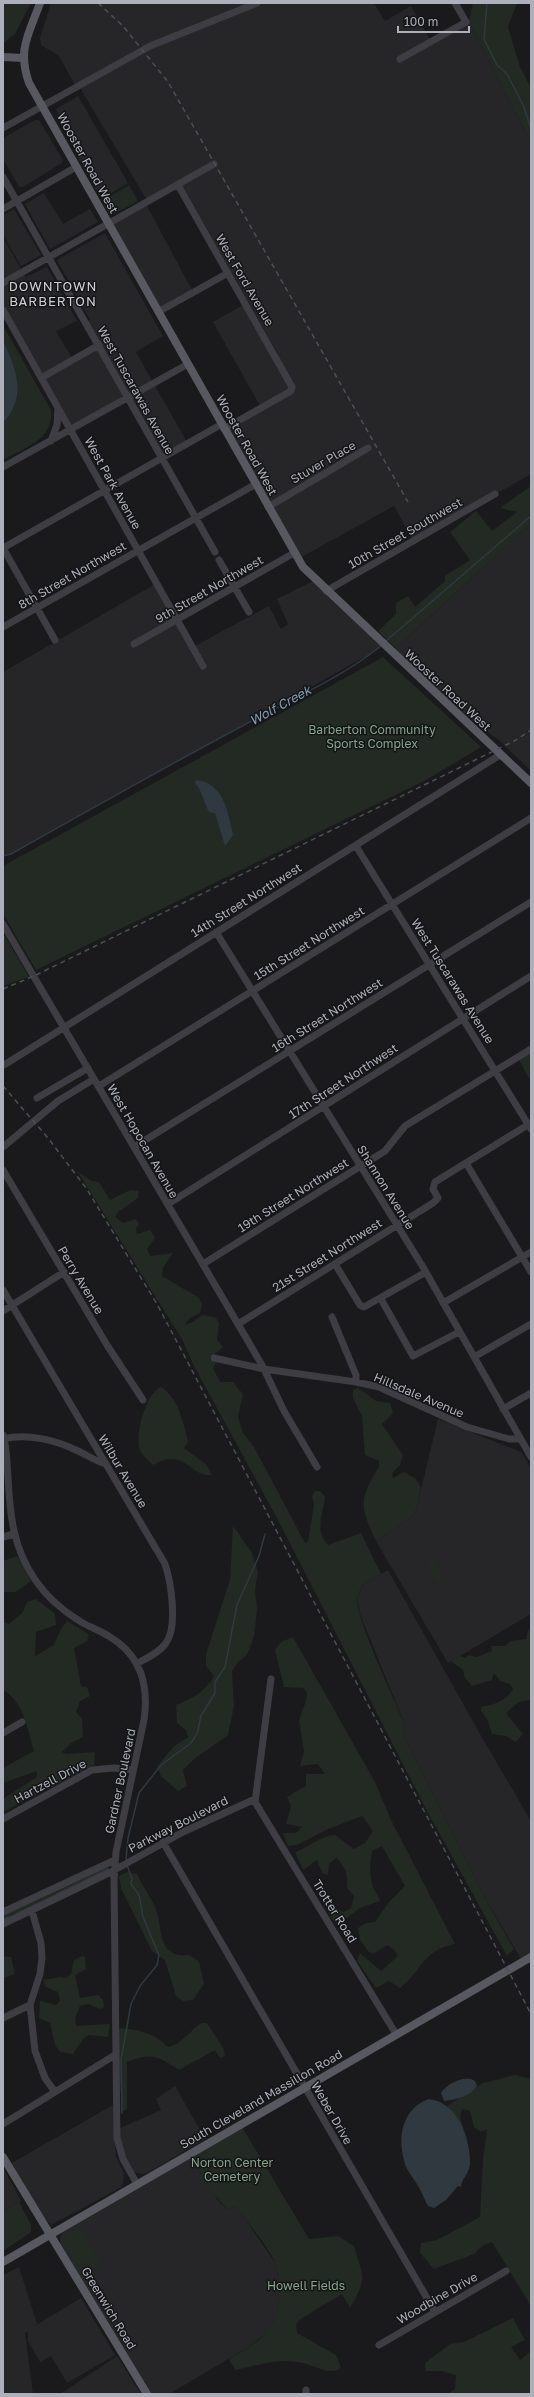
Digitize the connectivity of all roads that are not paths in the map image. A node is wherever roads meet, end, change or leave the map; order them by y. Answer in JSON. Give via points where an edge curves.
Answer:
{"nodes":[{"id":1,"x":257,"y":3,"type":"edge"},
{"id":2,"x":455,"y":3,"type":"edge"},
{"id":3,"x":39,"y":4,"type":"edge"},
{"id":4,"x":3,"y":57,"type":"edge"},
{"id":5,"x":23,"y":58,"type":"junction"},
{"id":6,"x":400,"y":59,"type":"dead end"},
{"id":7,"x":42,"y":106,"type":"junction"},
{"id":8,"x":3,"y":128,"type":"edge"},
{"id":9,"x":214,"y":164,"type":"dead end"},
{"id":10,"x":76,"y":167,"type":"junction"},
{"id":11,"x":3,"y":177,"type":"edge"},
{"id":12,"x":178,"y":185,"type":"junction"},
{"id":13,"x":16,"y":201,"type":"junction"},
{"id":14,"x":3,"y":209,"type":"edge"},
{"id":15,"x":108,"y":224,"type":"junction"},
{"id":16,"x":49,"y":257,"type":"junction"},
{"id":17,"x":228,"y":273,"type":"junction"},
{"id":18,"x":3,"y":283,"type":"edge"},
{"id":19,"x":3,"y":310,"type":"edge"},
{"id":20,"x":158,"y":312,"type":"junction"},
{"id":21,"x":99,"y":346,"type":"junction"},
{"id":22,"x":188,"y":364,"type":"junction"},
{"id":23,"x":42,"y":378,"type":"junction"},
{"id":24,"x":127,"y":397,"type":"junction"},
{"id":25,"x":58,"y":407,"type":"junction"},
{"id":26,"x":223,"y":427,"type":"junction"},
{"id":27,"x":70,"y":430,"type":"junction"},
{"id":28,"x":51,"y":441,"type":"junction"},
{"id":29,"x":368,"y":448,"type":"dead end"},
{"id":30,"x":162,"y":458,"type":"junction"},
{"id":31,"x":3,"y":467,"type":"edge"},
{"id":32,"x":256,"y":484,"type":"junction"},
{"id":33,"x":105,"y":490,"type":"junction"},
{"id":34,"x":494,"y":494,"type":"dead end"},
{"id":35,"x":268,"y":507,"type":"junction"},
{"id":36,"x":195,"y":518,"type":"junction"},
{"id":37,"x":3,"y":548,"type":"edge"},
{"id":38,"x":138,"y":550,"type":"junction"},
{"id":39,"x":215,"y":552,"type":"dead end"},
{"id":40,"x":294,"y":553,"type":"junction"},
{"id":41,"x":219,"y":560,"type":"dead end"},
{"id":42,"x":235,"y":586,"type":"junction"},
{"id":43,"x":326,"y":591,"type":"junction"},
{"id":44,"x":37,"y":608,"type":"junction"},
{"id":45,"x":249,"y":612,"type":"dead end"},
{"id":46,"x":178,"y":619,"type":"junction"},
{"id":47,"x":3,"y":627,"type":"edge"},
{"id":48,"x":55,"y":640,"type":"dead end"},
{"id":49,"x":134,"y":644,"type":"dead end"},
{"id":50,"x":203,"y":666,"type":"dead end"},
{"id":51,"x":500,"y":755,"type":"junction"},
{"id":52,"x":531,"y":784,"type":"edge"},
{"id":53,"x":531,"y":818,"type":"edge"},
{"id":54,"x":356,"y":846,"type":"junction"},
{"id":55,"x":531,"y":902,"type":"edge"},
{"id":56,"x":392,"y":904,"type":"junction"},
{"id":57,"x":3,"y":924,"type":"edge"},
{"id":58,"x":216,"y":932,"type":"junction"},
{"id":59,"x":430,"y":965,"type":"junction"},
{"id":60,"x":531,"y":976,"type":"edge"},
{"id":61,"x":252,"y":991,"type":"junction"},
{"id":62,"x":463,"y":1018,"type":"junction"},
{"id":63,"x":63,"y":1026,"type":"junction"},
{"id":64,"x":531,"y":1049,"type":"edge"},
{"id":65,"x":289,"y":1051,"type":"junction"},
{"id":66,"x":4,"y":1065,"type":"edge"},
{"id":67,"x":88,"y":1068,"type":"junction"},
{"id":68,"x":495,"y":1071,"type":"junction"},
{"id":69,"x":94,"y":1079,"type":"junction"},
{"id":70,"x":98,"y":1086,"type":"junction"},
{"id":71,"x":37,"y":1098,"type":"dead end"},
{"id":72,"x":324,"y":1108,"type":"junction"},
{"id":73,"x":530,"y":1125,"type":"edge"},
{"id":74,"x":3,"y":1147,"type":"edge"},
{"id":75,"x":134,"y":1147,"type":"junction"},
{"id":76,"x":466,"y":1163,"type":"junction"},
{"id":77,"x":360,"y":1166,"type":"junction"},
{"id":78,"x":3,"y":1170,"type":"edge"},
{"id":79,"x":168,"y":1204,"type":"junction"},
{"id":80,"x":397,"y":1225,"type":"junction"},
{"id":81,"x":531,"y":1252,"type":"edge"},
{"id":82,"x":522,"y":1257,"type":"junction"},
{"id":83,"x":203,"y":1264,"type":"junction"},
{"id":84,"x":335,"y":1264,"type":"junction"},
{"id":85,"x":64,"y":1272,"type":"junction"},
{"id":86,"x":426,"y":1272,"type":"junction"},
{"id":87,"x":531,"y":1272,"type":"edge"},
{"id":88,"x":3,"y":1290,"type":"edge"},
{"id":89,"x":380,"y":1299,"type":"junction"},
{"id":90,"x":443,"y":1303,"type":"junction"},
{"id":91,"x":12,"y":1306,"type":"junction"},
{"id":92,"x":3,"y":1311,"type":"edge"},
{"id":93,"x":332,"y":1316,"type":"dead end"},
{"id":94,"x":238,"y":1324,"type":"junction"},
{"id":95,"x":531,"y":1324,"type":"edge"},
{"id":96,"x":459,"y":1332,"type":"junction"},
{"id":97,"x":474,"y":1357,"type":"junction"},
{"id":98,"x":214,"y":1358,"type":"dead end"},
{"id":99,"x":264,"y":1369,"type":"junction"},
{"id":100,"x":356,"y":1382,"type":"junction"},
{"id":101,"x":531,"y":1393,"type":"edge"},
{"id":102,"x":142,"y":1400,"type":"dead end"},
{"id":103,"x":503,"y":1409,"type":"junction"},
{"id":104,"x":3,"y":1437,"type":"edge"},
{"id":105,"x":520,"y":1439,"type":"junction"},
{"id":106,"x":531,"y":1457,"type":"edge"},
{"id":107,"x":106,"y":1464,"type":"junction"},
{"id":108,"x":317,"y":1467,"type":"dead end"},
{"id":109,"x":14,"y":1534,"type":"junction"},
{"id":110,"x":3,"y":1537,"type":"edge"},
{"id":111,"x":138,"y":1664,"type":"junction"},
{"id":112,"x":271,"y":1679,"type":"dead end"},
{"id":113,"x":22,"y":1722,"type":"dead end"},
{"id":114,"x":3,"y":1733,"type":"edge"},
{"id":115,"x":133,"y":1770,"type":"junction"},
{"id":116,"x":255,"y":1799,"type":"junction"},
{"id":117,"x":3,"y":1819,"type":"edge"},
{"id":118,"x":163,"y":1842,"type":"junction"},
{"id":119,"x":115,"y":1860,"type":"junction"},
{"id":120,"x":114,"y":1870,"type":"junction"},
{"id":121,"x":32,"y":1911,"type":"junction"},
{"id":122,"x":3,"y":1912,"type":"edge"},
{"id":123,"x":3,"y":1924,"type":"edge"},
{"id":124,"x":531,"y":1957,"type":"edge"},
{"id":125,"x":30,"y":2005,"type":"junction"},
{"id":126,"x":3,"y":2018,"type":"edge"},
{"id":127,"x":396,"y":2034,"type":"junction"},
{"id":128,"x":115,"y":2055,"type":"junction"},
{"id":129,"x":305,"y":2087,"type":"junction"},
{"id":130,"x":55,"y":2092,"type":"junction"},
{"id":131,"x":3,"y":2124,"type":"edge"},
{"id":132,"x":3,"y":2157,"type":"edge"},
{"id":133,"x":137,"y":2184,"type":"junction"},
{"id":134,"x":50,"y":2235,"type":"junction"},
{"id":135,"x":3,"y":2262,"type":"edge"},
{"id":136,"x":506,"y":2271,"type":"dead end"},
{"id":137,"x":435,"y":2312,"type":"junction"},
{"id":138,"x":379,"y":2345,"type":"dead end"},
{"id":139,"x":146,"y":2394,"type":"edge"}],
"edges":[{"from":1,"to":7,"type":"street","via":[[165,39]]},
{"from":2,"to":6,"type":"street","via":[[466,22]]},
{"from":3,"to":5,"type":"main road","via":[[26,38]]},
{"from":4,"to":5,"type":"main road"},
{"from":5,"to":7,"type":"main road","name":"Wooster Road West","via":[[30,83]]},
{"from":7,"to":8,"type":"street"},
{"from":7,"to":10,"type":"main road","name":"Wooster Road West"},
{"from":9,"to":12,"type":"street"},
{"from":10,"to":13,"type":"street"},
{"from":10,"to":15,"type":"main road","name":"Wooster Road West"},
{"from":11,"to":13,"type":"street","name":"West Tuscarawas Avenue"},
{"from":12,"to":15,"type":"street"},
{"from":12,"to":17,"type":"street","name":"West Ford Avenue"},
{"from":13,"to":14,"type":"street"},
{"from":13,"to":16,"type":"street","name":"West Tuscarawas Avenue"},
{"from":15,"to":16,"type":"street"},
{"from":15,"to":20,"type":"main road","name":"Wooster Road West"},
{"from":16,"to":18,"type":"street"},
{"from":16,"to":21,"type":"street","name":"West Tuscarawas Avenue"},
{"from":17,"to":20,"type":"street"},
{"from":17,"to":26,"type":"street","name":"West Ford Avenue","via":[[292,387],[292,392]]},
{"from":19,"to":23,"type":"street","name":"West Park Avenue"},
{"from":20,"to":22,"type":"main road","name":"Wooster Road West"},
{"from":21,"to":23,"type":"street"},
{"from":21,"to":24,"type":"street","name":"West Tuscarawas Avenue"},
{"from":22,"to":24,"type":"street"},
{"from":22,"to":26,"type":"main road","name":"Wooster Road West"},
{"from":23,"to":25,"type":"street","name":"West Park Avenue"},
{"from":24,"to":27,"type":"street"},
{"from":24,"to":30,"type":"street","name":"West Tuscarawas Avenue"},
{"from":25,"to":27,"type":"street","name":"West Park Avenue"},
{"from":25,"to":28,"type":"street","via":[[57,425]]},
{"from":26,"to":30,"type":"street"},
{"from":26,"to":32,"type":"main road","name":"Wooster Road West"},
{"from":27,"to":28,"type":"street"},
{"from":27,"to":33,"type":"street","name":"West Park Avenue"},
{"from":28,"to":31,"type":"street"},
{"from":29,"to":35,"type":"street","name":"Stuver Place"},
{"from":30,"to":33,"type":"street"},
{"from":30,"to":36,"type":"street","name":"West Tuscarawas Avenue"},
{"from":32,"to":35,"type":"main road","name":"Wooster Road West"},
{"from":32,"to":36,"type":"street","name":"8th Street Northwest"},
{"from":33,"to":37,"type":"street"},
{"from":33,"to":38,"type":"street","name":"West Park Avenue"},
{"from":34,"to":43,"type":"street","name":"10th Street Southwest"},
{"from":35,"to":40,"type":"main road","name":"Wooster Road West"},
{"from":36,"to":38,"type":"street","name":"8th Street Northwest"},
{"from":36,"to":39,"type":"street","name":"West Tuscarawas Avenue"},
{"from":37,"to":44,"type":"street"},
{"from":38,"to":44,"type":"street","name":"8th Street Northwest"},
{"from":38,"to":46,"type":"street","name":"West Park Avenue"},
{"from":40,"to":42,"type":"street","name":"9th Street Northwest"},
{"from":40,"to":43,"type":"main road","name":"Wooster Road West","via":[[306,571]]},
{"from":41,"to":42,"type":"street"},
{"from":42,"to":45,"type":"street"},
{"from":42,"to":46,"type":"street","name":"9th Street Northwest"},
{"from":43,"to":51,"type":"main road","name":"Wooster Road West"},
{"from":44,"to":47,"type":"street","name":"8th Street Northwest"},
{"from":44,"to":48,"type":"street"},
{"from":46,"to":49,"type":"street","name":"9th Street Northwest"},
{"from":46,"to":50,"type":"street","name":"West Park Avenue"},
{"from":51,"to":52,"type":"main road","name":"Wooster Road West"},
{"from":51,"to":54,"type":"street","name":"14th Street Northwest"},
{"from":53,"to":56,"type":"street","name":"15th Street Northwest"},
{"from":54,"to":56,"type":"street","name":"West Tuscarawas Avenue"},
{"from":54,"to":58,"type":"street","name":"14th Street Northwest"},
{"from":55,"to":59,"type":"street","name":"16th Street Northwest"},
{"from":56,"to":59,"type":"street","name":"West Tuscarawas Avenue"},
{"from":56,"to":61,"type":"street","name":"15th Street Northwest"},
{"from":57,"to":63,"type":"street","name":"West Hopocan Avenue"},
{"from":58,"to":61,"type":"street","name":"Shannon Avenue"},
{"from":58,"to":63,"type":"street","name":"14th Street Northwest"},
{"from":59,"to":62,"type":"street","name":"West Tuscarawas Avenue"},
{"from":59,"to":65,"type":"street","name":"16th Street Northwest"},
{"from":60,"to":62,"type":"street","name":"17th Street Northwest"},
{"from":61,"to":65,"type":"street","name":"Shannon Avenue"},
{"from":61,"to":70,"type":"street","name":"15th Street Northwest"},
{"from":62,"to":68,"type":"street","name":"West Tuscarawas Avenue"},
{"from":62,"to":72,"type":"street","name":"17th Street Northwest","via":[[369,1076]]},
{"from":63,"to":66,"type":"street","name":"14th Street Northwest"},
{"from":63,"to":67,"type":"street","name":"West Hopocan Avenue"},
{"from":64,"to":68,"type":"street","name":"19th Street Northwest"},
{"from":65,"to":72,"type":"street","name":"Shannon Avenue"},
{"from":65,"to":75,"type":"street","name":"16th Street Northwest"},
{"from":67,"to":69,"type":"street","name":"West Hopocan Avenue"},
{"from":67,"to":71,"type":"street"},
{"from":68,"to":73,"type":"street","name":"West Tuscarawas Avenue"},
{"from":68,"to":77,"type":"street","name":"19th Street Northwest","via":[[406,1126],[388,1149]]},
{"from":69,"to":70,"type":"street","name":"West Hopocan Avenue"},
{"from":69,"to":74,"type":"street","via":[[39,1115]]},
{"from":70,"to":75,"type":"street","name":"West Hopocan Avenue"},
{"from":72,"to":77,"type":"street","name":"Shannon Avenue"},
{"from":72,"to":79,"type":"street","name":"17th Street Northwest"},
{"from":73,"to":76,"type":"street","name":"21st Street Northwest"},
{"from":75,"to":79,"type":"street","name":"West Hopocan Avenue"},
{"from":76,"to":80,"type":"street","name":"21st Street Northwest","via":[[435,1182],[433,1189],[437,1200]]},
{"from":76,"to":82,"type":"street"},
{"from":77,"to":80,"type":"street","name":"Shannon Avenue"},
{"from":77,"to":83,"type":"street","name":"19th Street Northwest"},
{"from":78,"to":85,"type":"street","name":"Perry Avenue"},
{"from":79,"to":83,"type":"street","name":"West Hopocan Avenue"},
{"from":80,"to":84,"type":"street","name":"21st Street Northwest"},
{"from":80,"to":86,"type":"street","name":"Shannon Avenue"},
{"from":81,"to":82,"type":"street"},
{"from":82,"to":87,"type":"street"},
{"from":82,"to":90,"type":"street"},
{"from":83,"to":94,"type":"street","name":"West Hopocan Avenue"},
{"from":84,"to":89,"type":"street","via":[[360,1305],[364,1307]]},
{"from":84,"to":94,"type":"street","name":"21st Street Northwest"},
{"from":85,"to":91,"type":"street"},
{"from":85,"to":102,"type":"street","name":"Perry Avenue"},
{"from":86,"to":89,"type":"street"},
{"from":86,"to":90,"type":"street","name":"Shannon Avenue"},
{"from":88,"to":91,"type":"street","name":"Wilbur Avenue"},
{"from":89,"to":96,"type":"street","via":[[413,1356]]},
{"from":90,"to":96,"type":"street","name":"Shannon Avenue"},
{"from":91,"to":92,"type":"street"},
{"from":91,"to":107,"type":"street","name":"Wilbur Avenue"},
{"from":93,"to":100,"type":"street","via":[[356,1375]]},
{"from":94,"to":99,"type":"street","name":"West Hopocan Avenue"},
{"from":95,"to":97,"type":"street"},
{"from":96,"to":97,"type":"street","name":"Shannon Avenue"},
{"from":97,"to":103,"type":"street","name":"Shannon Avenue"},
{"from":98,"to":99,"type":"street","name":"Hillsdale Avenue"},
{"from":99,"to":100,"type":"street","name":"Hillsdale Avenue"},
{"from":99,"to":108,"type":"street","name":"West Hopocan Avenue","via":[[284,1411]]},
{"from":100,"to":105,"type":"street","name":"Hillsdale Avenue","via":[[379,1387],[467,1427],[509,1439]]},
{"from":101,"to":103,"type":"street"},
{"from":103,"to":105,"type":"street","name":"Shannon Avenue"},
{"from":104,"to":107,"type":"street","via":[[49,1441]]},
{"from":104,"to":109,"type":"street","name":"Gardner Boulevard"},
{"from":105,"to":106,"type":"street","name":"Shannon Avenue"},
{"from":107,"to":111,"type":"street","name":"Wilbur Avenue","via":[[161,1558],[170,1581],[170,1636],[162,1648]]},
{"from":109,"to":110,"type":"street"},
{"from":109,"to":111,"type":"street","name":"Gardner Boulevard","via":[[32,1575],[50,1597],[79,1621],[117,1641]]},
{"from":111,"to":115,"type":"street","name":"Gardner Boulevard","via":[[145,1685],[146,1702]]},
{"from":112,"to":116,"type":"street","via":[[268,1717]]},
{"from":113,"to":114,"type":"street"},
{"from":115,"to":117,"type":"street","name":"Hartzell Drive","via":[[92,1770]]},
{"from":115,"to":119,"type":"street","name":"Gardner Boulevard"},
{"from":116,"to":118,"type":"street","name":"Parkway Boulevard"},
{"from":116,"to":127,"type":"street","name":"Trotter Road"},
{"from":118,"to":120,"type":"street","name":"Parkway Boulevard"},
{"from":118,"to":129,"type":"street","name":"Weber Drive"},
{"from":119,"to":120,"type":"street","name":"Gardner Boulevard"},
{"from":119,"to":122,"type":"street","name":"Parkway Boulevard"},
{"from":120,"to":121,"type":"street","name":"Parkway Boulevard"},
{"from":120,"to":128,"type":"street","name":"Gardner Boulevard"},
{"from":121,"to":123,"type":"street","name":"Parkway Boulevard"},
{"from":121,"to":125,"type":"street","via":[[41,1943],[42,1958],[40,1974]]},
{"from":124,"to":127,"type":"main road","name":"South Cleveland Massillon Road"},
{"from":125,"to":126,"type":"street"},
{"from":125,"to":130,"type":"street","via":[[35,2051]]},
{"from":127,"to":129,"type":"main road","name":"South Cleveland Massillon Road"},
{"from":128,"to":130,"type":"street"},
{"from":128,"to":133,"type":"street","name":"Gardner Boulevard","via":[[117,2142],[123,2161]]},
{"from":129,"to":133,"type":"main road","name":"South Cleveland Massillon Road"},
{"from":129,"to":137,"type":"street","name":"Weber Drive"},
{"from":130,"to":131,"type":"street"},
{"from":132,"to":134,"type":"main road","name":"Greenwich Road"},
{"from":133,"to":134,"type":"main road","name":"South Cleveland Massillon Road"},
{"from":134,"to":135,"type":"main road","name":"South Cleveland Massillon Road"},
{"from":134,"to":139,"type":"main road","name":"Greenwich Road"},
{"from":136,"to":137,"type":"street","name":"Woodbine Drive"},
{"from":137,"to":138,"type":"street","name":"Woodbine Drive"}]}
